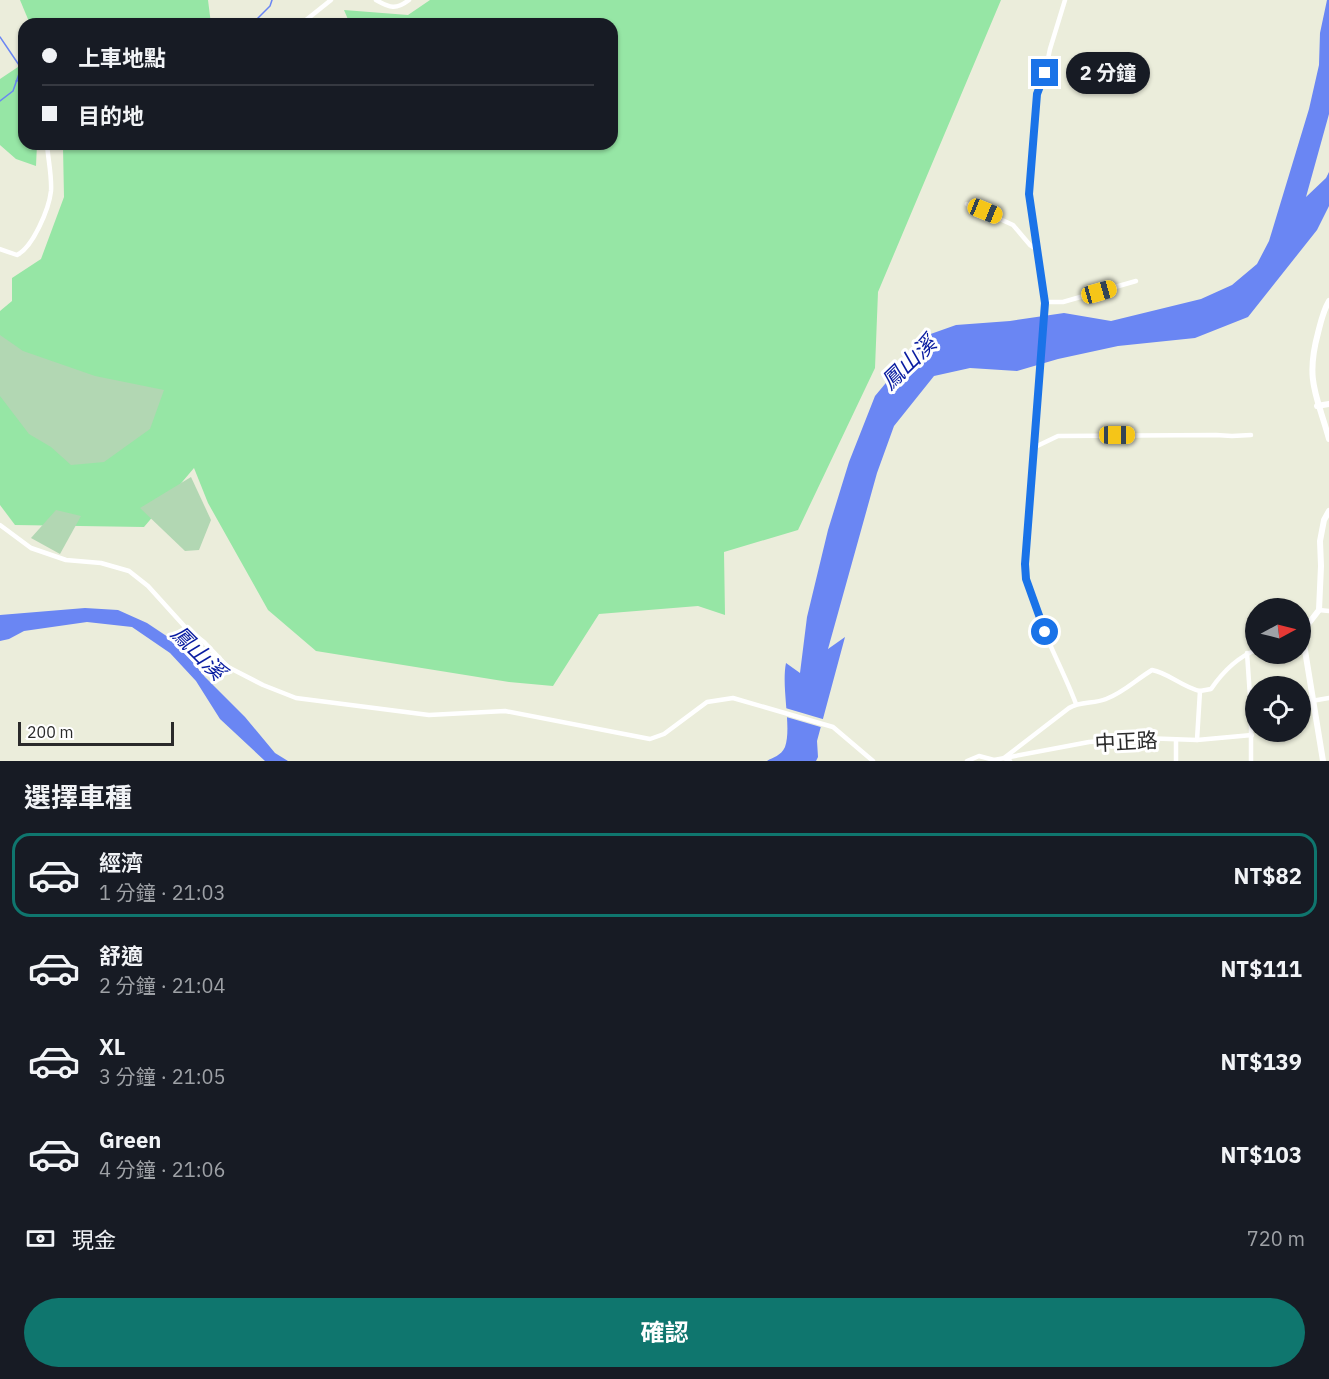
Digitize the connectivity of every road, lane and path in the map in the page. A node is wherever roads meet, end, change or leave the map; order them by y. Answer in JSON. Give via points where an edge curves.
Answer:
{"nodes":[{"id":1,"x":331,"y":0,"type":"edge"},
{"id":2,"x":376,"y":0,"type":"edge"},
{"id":3,"x":410,"y":0,"type":"edge"},
{"id":4,"x":1065,"y":0,"type":"edge"},
{"id":5,"x":308,"y":18,"type":"edge"},
{"id":6,"x":47,"y":150,"type":"edge"},
{"id":7,"x":967,"y":204,"type":"dead end"},
{"id":8,"x":0,"y":249,"type":"edge"},
{"id":9,"x":1038,"y":249,"type":"junction"},
{"id":10,"x":1136,"y":281,"type":"dead end"},
{"id":11,"x":1329,"y":301,"type":"edge"},
{"id":12,"x":1045,"y":303,"type":"junction"},
{"id":13,"x":1329,"y":404,"type":"edge"},
{"id":14,"x":1317,"y":406,"type":"junction"},
{"id":15,"x":1251,"y":435,"type":"dead end"},
{"id":16,"x":1329,"y":439,"type":"edge"},
{"id":17,"x":1035,"y":447,"type":"junction"},
{"id":18,"x":1329,"y":511,"type":"edge"},
{"id":19,"x":0,"y":525,"type":"edge"},
{"id":20,"x":1319,"y":610,"type":"junction"},
{"id":21,"x":1329,"y":610,"type":"edge"},
{"id":22,"x":1311,"y":620,"type":"edge"},
{"id":23,"x":1245,"y":655,"type":"edge"},
{"id":24,"x":1306,"y":664,"type":"edge"},
{"id":25,"x":1200,"y":691,"type":"junction"},
{"id":26,"x":1329,"y":698,"type":"edge"},
{"id":27,"x":1312,"y":701,"type":"junction"},
{"id":28,"x":1076,"y":704,"type":"junction"},
{"id":29,"x":1245,"y":736,"type":"edge"},
{"id":30,"x":1176,"y":740,"type":"junction"},
{"id":31,"x":1197,"y":740,"type":"junction"},
{"id":32,"x":1252,"y":742,"type":"edge"},
{"id":33,"x":1004,"y":758,"type":"junction"},
{"id":34,"x":994,"y":760,"type":"edge"},
{"id":35,"x":873,"y":761,"type":"edge"},
{"id":36,"x":967,"y":761,"type":"edge"},
{"id":37,"x":1010,"y":761,"type":"edge"},
{"id":38,"x":1176,"y":761,"type":"edge"},
{"id":39,"x":1251,"y":761,"type":"edge"},
{"id":40,"x":1323,"y":761,"type":"edge"}],
"edges":[{"from":1,"to":5,"type":"street"},
{"from":2,"to":3,"type":"street","via":[[400,7]]},
{"from":4,"to":9,"type":"street","via":[[1037,94],[1029,194]]},
{"from":6,"to":8,"type":"street","via":[[50,194],[35,236],[17,255]]},
{"from":7,"to":9,"type":"street","via":[[1013,225]]},
{"from":9,"to":12,"type":"street"},
{"from":10,"to":12,"type":"street","via":[[1063,302]]},
{"from":11,"to":14,"type":"street","via":[[1312,359]]},
{"from":12,"to":17,"type":"street"},
{"from":13,"to":14,"type":"street"},
{"from":14,"to":16,"type":"street"},
{"from":15,"to":17,"type":"street","via":[[1058,436]]},
{"from":17,"to":28,"type":"street","via":[[1026,579]]},
{"from":18,"to":20,"type":"street","via":[[1320,541]]},
{"from":19,"to":35,"type":"street","via":[[31,548],[66,560],[101,563],[129,571],[228,667],[296,698],[429,714],[505,711],[645,739],[664,734],[708,702],[733,698],[833,727]]},
{"from":20,"to":21,"type":"street"},
{"from":20,"to":22,"type":"street"},
{"from":23,"to":25,"type":"street","via":[[1212,689]]},
{"from":24,"to":27,"type":"street"},
{"from":25,"to":28,"type":"street","via":[[1152,670],[1109,698]]},
{"from":25,"to":31,"type":"street"},
{"from":26,"to":27,"type":"street"},
{"from":27,"to":40,"type":"street"},
{"from":28,"to":33,"type":"street"},
{"from":29,"to":31,"type":"street","name":"中正路"},
{"from":30,"to":31,"type":"street","name":"中正路"},
{"from":30,"to":33,"type":"street","name":"中正路","via":[[1089,742]]},
{"from":30,"to":38,"type":"street"},
{"from":32,"to":39,"type":"street"},
{"from":33,"to":34,"type":"street","name":"中正路"},
{"from":33,"to":37,"type":"street"},
{"from":34,"to":36,"type":"street","name":"中正路","via":[[979,756]]}]}
